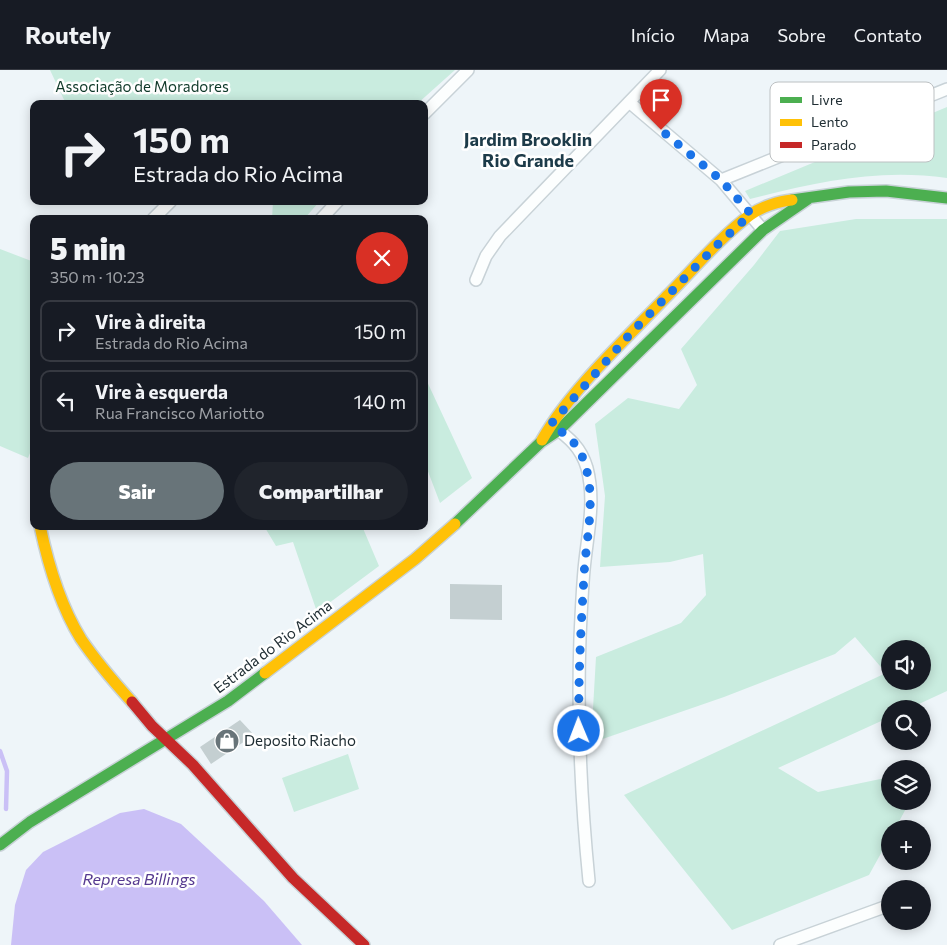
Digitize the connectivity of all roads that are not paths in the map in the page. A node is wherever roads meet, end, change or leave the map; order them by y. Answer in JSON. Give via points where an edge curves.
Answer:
{"nodes":[{"id":1,"x":468,"y":70,"type":"edge"},
{"id":2,"x":660,"y":70,"type":"edge"},
{"id":3,"x":947,"y":89,"type":"edge"},
{"id":4,"x":934,"y":94,"type":"edge"},
{"id":5,"x":629,"y":102,"type":"junction"},
{"id":6,"x":428,"y":110,"type":"edge"},
{"id":7,"x":770,"y":160,"type":"edge"},
{"id":8,"x":721,"y":180,"type":"junction"},
{"id":9,"x":947,"y":198,"type":"edge"},
{"id":10,"x":808,"y":199,"type":"junction"},
{"id":11,"x":167,"y":205,"type":"edge"},
{"id":12,"x":334,"y":205,"type":"edge"},
{"id":13,"x":751,"y":214,"type":"junction"},
{"id":14,"x":158,"y":215,"type":"edge"},
{"id":15,"x":325,"y":215,"type":"edge"},
{"id":16,"x":763,"y":230,"type":"junction"},
{"id":17,"x":476,"y":280,"type":"dead end"},
{"id":18,"x":555,"y":427,"type":"junction"},
{"id":19,"x":41,"y":530,"type":"edge"},
{"id":20,"x":166,"y":740,"type":"junction"},
{"id":21,"x":0,"y":845,"type":"edge"},
{"id":22,"x":589,"y":881,"type":"dead end"},
{"id":23,"x":881,"y":908,"type":"edge"},
{"id":24,"x":364,"y":945,"type":"edge"},
{"id":25,"x":780,"y":945,"type":"edge"}],
"edges":[{"from":1,"to":6,"type":"street"},
{"from":2,"to":5,"type":"street"},
{"from":3,"to":4,"type":"street"},
{"from":5,"to":8,"type":"street"},
{"from":5,"to":17,"type":"street","via":[[500,236],[486,256]]},
{"from":7,"to":8,"type":"street"},
{"from":8,"to":13,"type":"street"},
{"from":9,"to":10,"type":"main road","name":"Estrada do Rio Acima","via":[[886,191],[849,192]]},
{"from":10,"to":13,"type":"main road","name":"Estrada do Rio Acima","via":[[781,201]]},
{"from":10,"to":16,"type":"main road","name":"Estrada do Rio Acima"},
{"from":11,"to":14,"type":"street"},
{"from":12,"to":15,"type":"street"},
{"from":13,"to":16,"type":"street"},
{"from":13,"to":18,"type":"main road","name":"Estrada do Rio Acima","via":[[631,333]]},
{"from":16,"to":18,"type":"main road","name":"Estrada do Rio Acima"},
{"from":18,"to":20,"type":"main road","name":"Estrada do Rio Acima","via":[[470,511],[415,559],[228,701]]},
{"from":18,"to":22,"type":"street","via":[[573,440],[582,454],[590,487],[578,687],[580,787]]},
{"from":19,"to":20,"type":"main road","via":[[46,558],[80,637],[102,668]]},
{"from":20,"to":21,"type":"main road","name":"Estrada do Rio Acima","via":[[38,818]]},
{"from":20,"to":24,"type":"main road","via":[[193,765],[293,878]]},
{"from":23,"to":25,"type":"street"}]}
